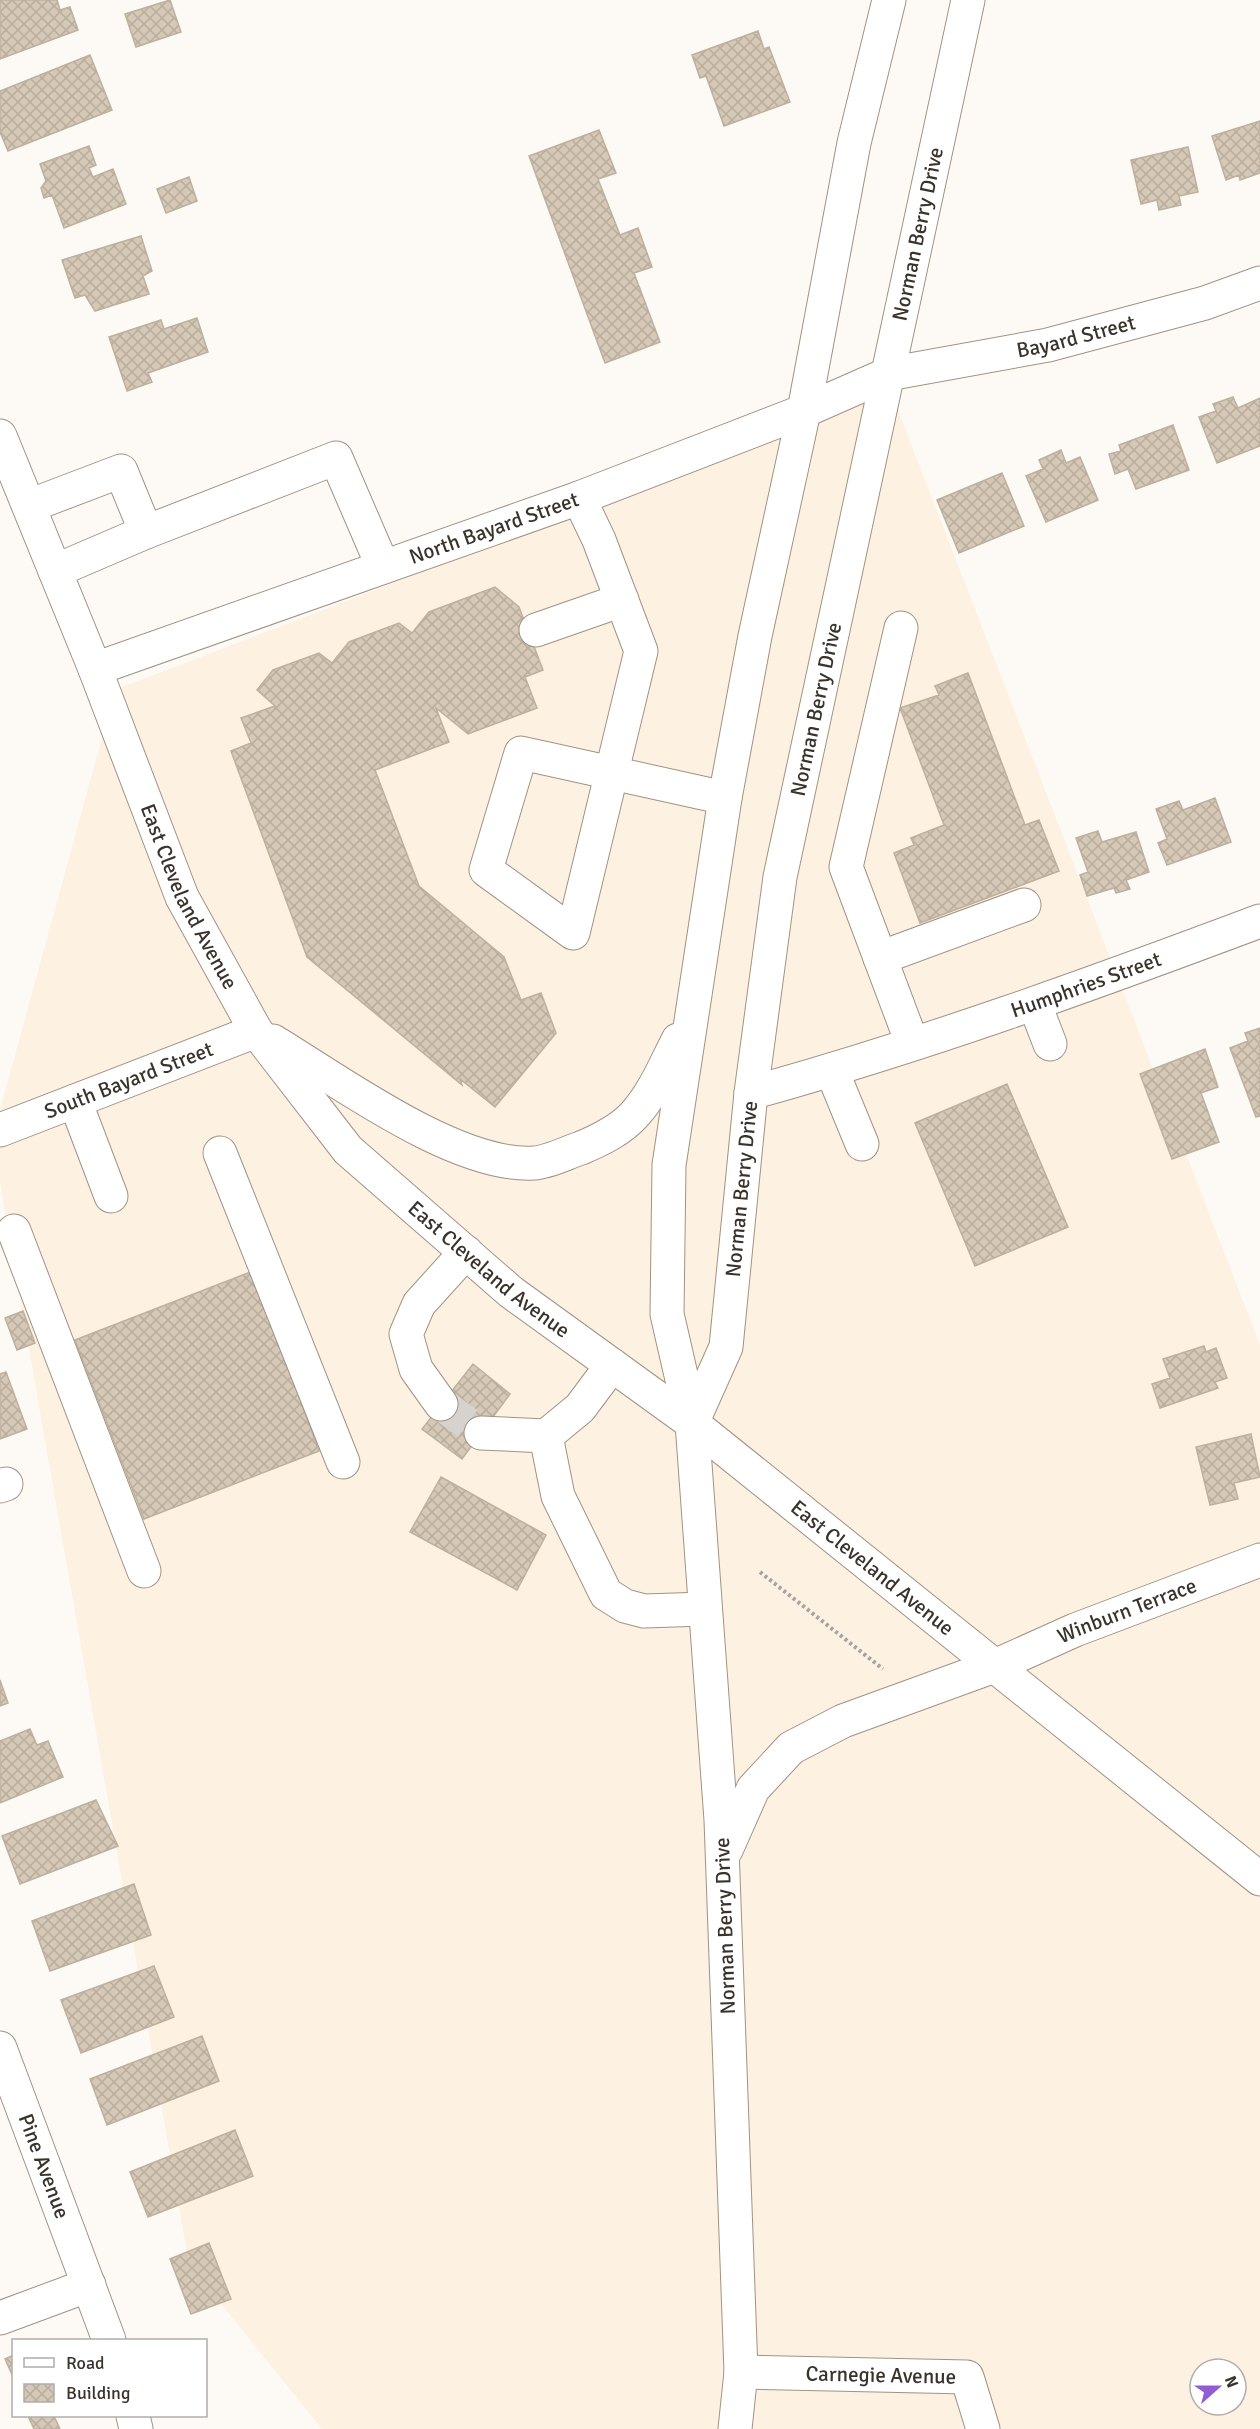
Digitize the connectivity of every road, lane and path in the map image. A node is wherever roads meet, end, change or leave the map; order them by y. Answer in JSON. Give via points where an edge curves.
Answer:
{"nodes":[{"id":1,"x":889,"y":0,"type":"edge"},
{"id":2,"x":968,"y":0,"type":"edge"},
{"id":3,"x":1260,"y":283,"type":"edge"},
{"id":4,"x":888,"y":374,"type":"junction"},
{"id":5,"x":804,"y":411,"type":"junction"},
{"id":6,"x":0,"y":436,"type":"edge"},
{"id":7,"x":579,"y":498,"type":"junction"},
{"id":8,"x":29,"y":506,"type":"junction"},
{"id":9,"x":146,"y":532,"type":"junction"},
{"id":10,"x":383,"y":567,"type":"junction"},
{"id":11,"x":55,"y":571,"type":"junction"},
{"id":12,"x":622,"y":600,"type":"junction"},
{"id":13,"x":901,"y":628,"type":"dead end"},
{"id":14,"x":536,"y":630,"type":"dead end"},
{"id":15,"x":95,"y":669,"type":"junction"},
{"id":16,"x":612,"y":771,"type":"junction"},
{"id":17,"x":725,"y":798,"type":"junction"},
{"id":18,"x":1024,"y":905,"type":"dead end"},
{"id":19,"x":1260,"y":921,"type":"edge"},
{"id":20,"x":880,"y":958,"type":"junction"},
{"id":21,"x":1035,"y":1005,"type":"junction"},
{"id":22,"x":690,"y":1015,"type":"junction"},
{"id":23,"x":256,"y":1031,"type":"junction"},
{"id":24,"x":912,"y":1043,"type":"junction"},
{"id":25,"x":1050,"y":1044,"type":"dead end"},
{"id":26,"x":832,"y":1071,"type":"junction"},
{"id":27,"x":751,"y":1094,"type":"junction"},
{"id":28,"x":75,"y":1101,"type":"junction"},
{"id":29,"x":0,"y":1130,"type":"edge"},
{"id":30,"x":862,"y":1144,"type":"dead end"},
{"id":31,"x":220,"y":1153,"type":"dead end"},
{"id":32,"x":111,"y":1196,"type":"dead end"},
{"id":33,"x":14,"y":1231,"type":"dead end"},
{"id":34,"x":466,"y":1252,"type":"junction"},
{"id":35,"x":612,"y":1365,"type":"junction"},
{"id":36,"x":441,"y":1404,"type":"tunnel mouth"},
{"id":37,"x":692,"y":1423,"type":"junction"},
{"id":38,"x":481,"y":1433,"type":"tunnel mouth"},
{"id":39,"x":546,"y":1437,"type":"junction"},
{"id":40,"x":343,"y":1462,"type":"dead end"},
{"id":41,"x":1260,"y":1560,"type":"edge"},
{"id":42,"x":144,"y":1571,"type":"dead end"},
{"id":43,"x":760,"y":1572,"type":"dead end"},
{"id":44,"x":705,"y":1609,"type":"junction"},
{"id":45,"x":997,"y":1665,"type":"junction"},
{"id":46,"x":889,"y":1673,"type":"dead end"},
{"id":47,"x":723,"y":1857,"type":"junction"},
{"id":48,"x":1260,"y":1879,"type":"edge"},
{"id":49,"x":0,"y":2048,"type":"edge"},
{"id":50,"x":90,"y":2285,"type":"junction"},
{"id":51,"x":0,"y":2318,"type":"edge"},
{"id":52,"x":109,"y":2339,"type":"edge"},
{"id":53,"x":741,"y":2372,"type":"junction"},
{"id":54,"x":735,"y":2429,"type":"edge"},
{"id":55,"x":983,"y":2429,"type":"edge"}],
"edges":[{"from":1,"to":5,"type":"main road","name":"Norman Berry Drive","via":[[854,143]]},
{"from":2,"to":4,"type":"main road","name":"Norman Berry Drive"},
{"from":3,"to":4,"type":"main road","name":"Bayard Street","via":[[1205,303],[1048,345]]},
{"from":4,"to":5,"type":"main road","name":"North Bayard Street"},
{"from":4,"to":27,"type":"main road","name":"Norman Berry Drive","via":[[780,877]]},
{"from":5,"to":7,"type":"main road","name":"North Bayard Street"},
{"from":5,"to":17,"type":"main road","name":"Norman Berry Drive","via":[[755,636]]},
{"from":6,"to":8,"type":"main road","name":"East Cleveland Avenue"},
{"from":7,"to":10,"type":"main road","name":"North Bayard Street"},
{"from":7,"to":12,"type":"main road"},
{"from":8,"to":9,"type":"main road","via":[[122,471]]},
{"from":8,"to":11,"type":"main road","name":"East Cleveland Avenue"},
{"from":9,"to":10,"type":"main road","via":[[336,458]]},
{"from":9,"to":11,"type":"main road"},
{"from":10,"to":15,"type":"main road","name":"North Bayard Street"},
{"from":11,"to":15,"type":"main road","name":"East Cleveland Avenue"},
{"from":12,"to":14,"type":"main road"},
{"from":12,"to":16,"type":"main road","via":[[641,651]]},
{"from":13,"to":20,"type":"main road","via":[[846,867]]},
{"from":15,"to":23,"type":"main road","name":"East Cleveland Avenue","via":[[182,897]]},
{"from":16,"to":16,"type":"main road","via":[[520,753],[486,870],[573,933]]},
{"from":16,"to":17,"type":"main road"},
{"from":17,"to":22,"type":"main road","name":"Norman Berry Drive"},
{"from":18,"to":20,"type":"main road"},
{"from":19,"to":21,"type":"main road","name":"Humphries Street"},
{"from":20,"to":24,"type":"main road"},
{"from":21,"to":24,"type":"main road","name":"Humphries Street"},
{"from":21,"to":25,"type":"main road"},
{"from":22,"to":23,"type":"main road","via":[[651,1093],[634,1115],[591,1144],[535,1163],[504,1162],[426,1134]]},
{"from":22,"to":37,"type":"main road","name":"Norman Berry Drive","via":[[669,1165],[668,1314]]},
{"from":23,"to":28,"type":"main road","name":"South Bayard Street"},
{"from":23,"to":34,"type":"main road","name":"East Cleveland Avenue","via":[[348,1150]]},
{"from":24,"to":26,"type":"main road"},
{"from":26,"to":27,"type":"main road"},
{"from":26,"to":30,"type":"main road"},
{"from":27,"to":37,"type":"main road","name":"Norman Berry Drive","via":[[726,1347]]},
{"from":28,"to":29,"type":"main road","name":"South Bayard Street"},
{"from":28,"to":32,"type":"main road"},
{"from":31,"to":40,"type":"main road"},
{"from":33,"to":42,"type":"main road"},
{"from":34,"to":35,"type":"main road","name":"East Cleveland Avenue","via":[[512,1292]]},
{"from":34,"to":36,"type":"main road","via":[[419,1304],[406,1334],[416,1370]]},
{"from":35,"to":37,"type":"main road","name":"East Cleveland Avenue"},
{"from":35,"to":39,"type":"main road","via":[[580,1408]]},
{"from":37,"to":44,"type":"main road","name":"Norman Berry Drive"},
{"from":37,"to":45,"type":"main road","name":"East Cleveland Avenue"},
{"from":38,"to":39,"type":"main road"},
{"from":39,"to":44,"type":"main road","via":[[558,1496],[606,1594],[625,1606],[644,1611]]},
{"from":41,"to":45,"type":"main road","name":"Winburn Terrace","via":[[1075,1630]]},
{"from":43,"to":46,"type":"path"},
{"from":44,"to":47,"type":"main road","name":"Norman Berry Drive"},
{"from":45,"to":47,"type":"main road","name":"Winburn Terrace","via":[[843,1721],[791,1748],[753,1789]]},
{"from":45,"to":48,"type":"main road","name":"East Cleveland Avenue"},
{"from":47,"to":53,"type":"main road","name":"Norman Berry Drive"},
{"from":49,"to":50,"type":"main road","name":"Pine Avenue"},
{"from":50,"to":51,"type":"main road"},
{"from":50,"to":52,"type":"main road","name":"Pine Avenue"},
{"from":53,"to":54,"type":"main road","name":"Norman Berry Drive"},
{"from":53,"to":55,"type":"main road","name":"Carnegie Avenue","via":[[967,2377]]}]}
